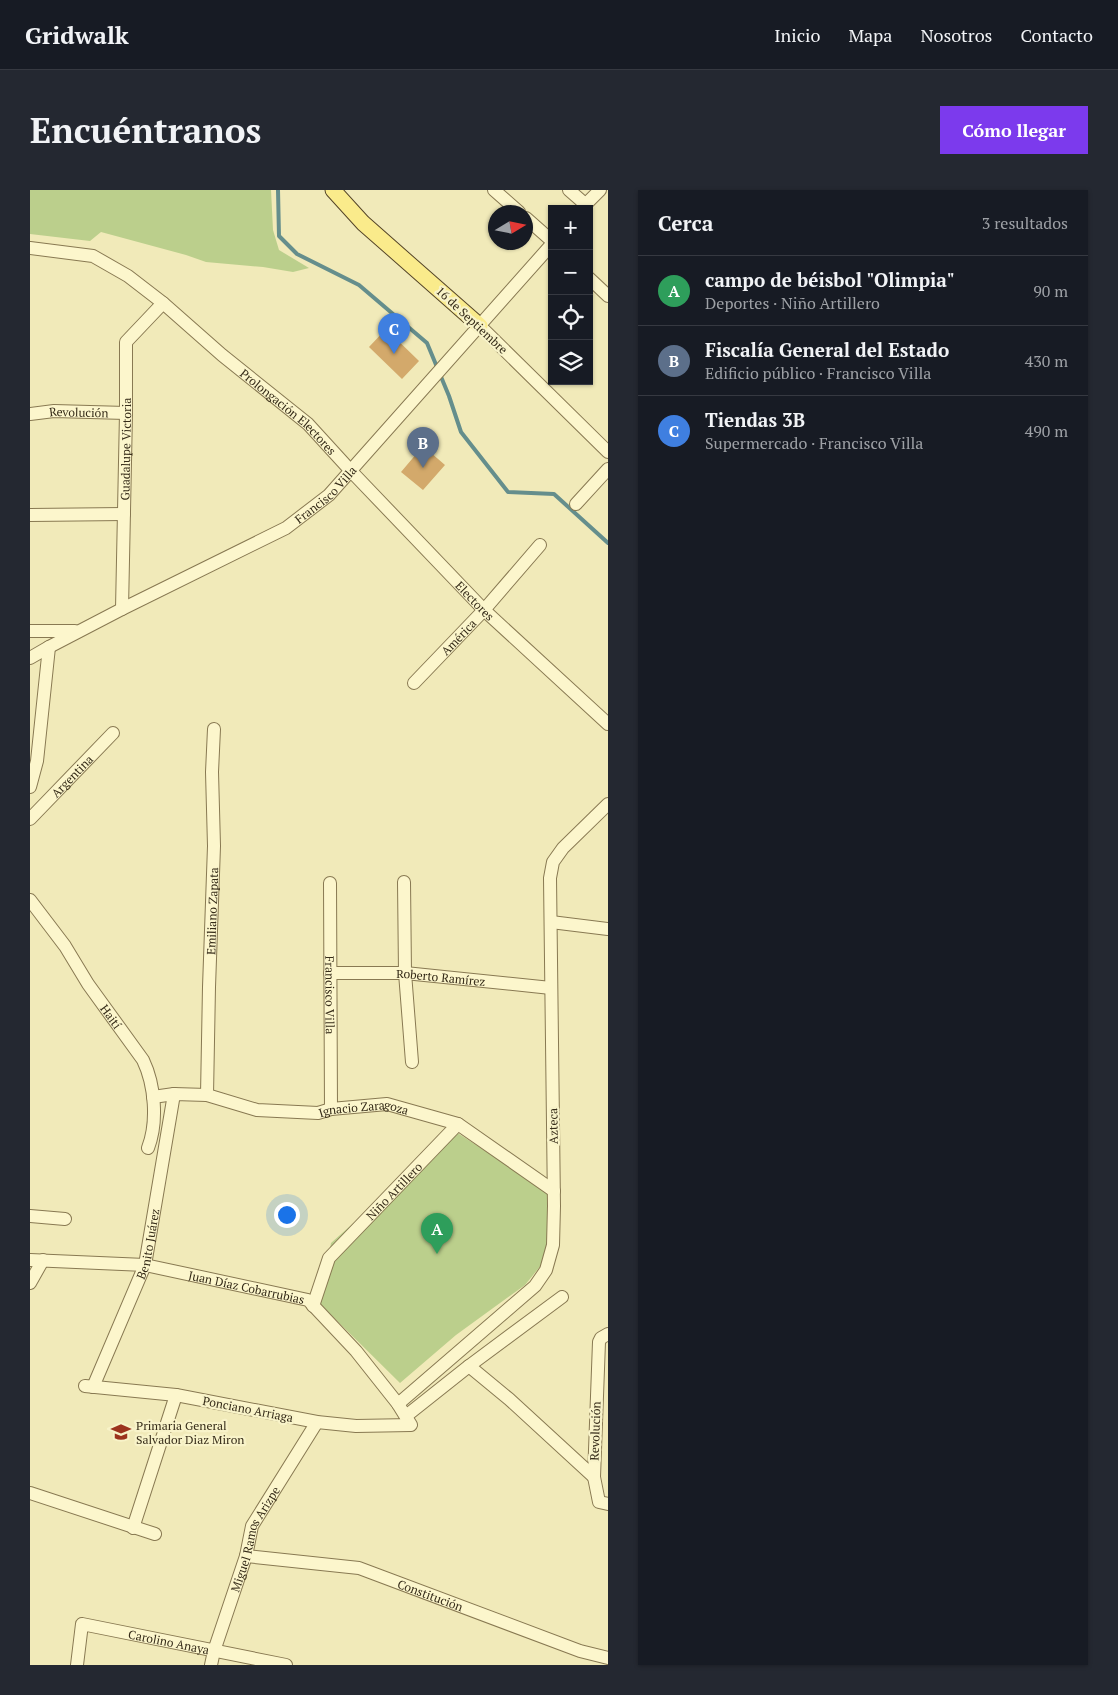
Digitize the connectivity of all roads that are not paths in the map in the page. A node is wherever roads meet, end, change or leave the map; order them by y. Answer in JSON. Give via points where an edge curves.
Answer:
{"nodes":[{"id":1,"x":333,"y":190,"type":"edge"},
{"id":2,"x":494,"y":190,"type":"edge"},
{"id":3,"x":569,"y":190,"type":"edge"},
{"id":4,"x":600,"y":190,"type":"edge"},
{"id":5,"x":511,"y":205,"type":"edge"},
{"id":6,"x":582,"y":205,"type":"edge"},
{"id":7,"x":584,"y":205,"type":"edge"},
{"id":8,"x":533,"y":225,"type":"edge"},
{"id":9,"x":548,"y":239,"type":"edge"},
{"id":10,"x":30,"y":248,"type":"edge"},
{"id":11,"x":548,"y":248,"type":"edge"},
{"id":12,"x":593,"y":282,"type":"edge"},
{"id":13,"x":608,"y":296,"type":"edge"},
{"id":14,"x":163,"y":303,"type":"junction"},
{"id":15,"x":480,"y":326,"type":"junction"},
{"id":16,"x":126,"y":413,"type":"junction"},
{"id":17,"x":30,"y":414,"type":"edge"},
{"id":18,"x":608,"y":452,"type":"edge"},
{"id":19,"x":608,"y":469,"type":"edge"},
{"id":20,"x":350,"y":470,"type":"junction"},
{"id":21,"x":576,"y":504,"type":"dead end"},
{"id":22,"x":124,"y":514,"type":"junction"},
{"id":23,"x":30,"y":515,"type":"edge"},
{"id":24,"x":540,"y":545,"type":"dead end"},
{"id":25,"x":122,"y":609,"type":"junction"},
{"id":26,"x":484,"y":610,"type":"junction"},
{"id":27,"x":30,"y":630,"type":"edge"},
{"id":28,"x":79,"y":632,"type":"junction"},
{"id":29,"x":49,"y":646,"type":"junction"},
{"id":30,"x":30,"y":658,"type":"edge"},
{"id":31,"x":414,"y":683,"type":"dead end"},
{"id":32,"x":608,"y":724,"type":"edge"},
{"id":33,"x":214,"y":729,"type":"dead end"},
{"id":34,"x":113,"y":733,"type":"dead end"},
{"id":35,"x":30,"y":787,"type":"edge"},
{"id":36,"x":608,"y":804,"type":"edge"},
{"id":37,"x":30,"y":819,"type":"edge"},
{"id":38,"x":330,"y":882,"type":"dead end"},
{"id":39,"x":404,"y":882,"type":"dead end"},
{"id":40,"x":30,"y":900,"type":"edge"},
{"id":41,"x":551,"y":922,"type":"junction"},
{"id":42,"x":608,"y":929,"type":"edge"},
{"id":43,"x":330,"y":973,"type":"junction"},
{"id":44,"x":406,"y":973,"type":"junction"},
{"id":45,"x":551,"y":988,"type":"junction"},
{"id":46,"x":412,"y":1062,"type":"dead end"},
{"id":47,"x":174,"y":1094,"type":"junction"},
{"id":48,"x":207,"y":1095,"type":"junction"},
{"id":49,"x":153,"y":1097,"type":"junction"},
{"id":50,"x":331,"y":1109,"type":"junction"},
{"id":51,"x":458,"y":1124,"type":"junction"},
{"id":52,"x":148,"y":1148,"type":"dead end"},
{"id":53,"x":554,"y":1191,"type":"junction"},
{"id":54,"x":31,"y":1215,"type":"edge"},
{"id":55,"x":65,"y":1219,"type":"dead end"},
{"id":56,"x":30,"y":1260,"type":"edge"},
{"id":57,"x":43,"y":1260,"type":"junction"},
{"id":58,"x":145,"y":1265,"type":"junction"},
{"id":59,"x":30,"y":1283,"type":"edge"},
{"id":60,"x":562,"y":1297,"type":"dead end"},
{"id":61,"x":313,"y":1306,"type":"junction"},
{"id":62,"x":608,"y":1334,"type":"edge"},
{"id":63,"x":469,"y":1366,"type":"junction"},
{"id":64,"x":89,"y":1386,"type":"joint"},
{"id":65,"x":176,"y":1395,"type":"junction"},
{"id":66,"x":398,"y":1404,"type":"junction"},
{"id":67,"x":408,"y":1420,"type":"junction"},
{"id":68,"x":317,"y":1422,"type":"junction"},
{"id":69,"x":594,"y":1477,"type":"junction"},
{"id":70,"x":30,"y":1493,"type":"edge"},
{"id":71,"x":603,"y":1503,"type":"edge"},
{"id":72,"x":132,"y":1528,"type":"junction"},
{"id":73,"x":155,"y":1534,"type":"dead end"},
{"id":74,"x":246,"y":1556,"type":"junction"},
{"id":75,"x":214,"y":1652,"type":"junction"},
{"id":76,"x":608,"y":1658,"type":"edge"},
{"id":77,"x":78,"y":1665,"type":"edge"},
{"id":78,"x":211,"y":1665,"type":"edge"},
{"id":79,"x":286,"y":1665,"type":"edge"}],
"edges":[{"from":1,"to":15,"type":"main road","name":"16 de Septiembre","via":[[363,223]]},
{"from":2,"to":5,"type":"street"},
{"from":3,"to":6,"type":"street"},
{"from":4,"to":7,"type":"street"},
{"from":8,"to":9,"type":"street"},
{"from":10,"to":14,"type":"street","name":"Prolongación Electores","via":[[93,256],[128,276]]},
{"from":11,"to":15,"type":"street","name":"Francisco Villa"},
{"from":12,"to":13,"type":"street"},
{"from":14,"to":16,"type":"street","name":"Guadalupe Victoria","via":[[126,342]]},
{"from":14,"to":20,"type":"street","name":"Prolongación Electores","via":[[308,424]]},
{"from":15,"to":18,"type":"street","name":"16 de Septiembre"},
{"from":15,"to":20,"type":"street","name":"Francisco Villa"},
{"from":16,"to":17,"type":"street","name":"Revolución","via":[[54,411]]},
{"from":16,"to":22,"type":"street","name":"Guadalupe Victoria"},
{"from":19,"to":21,"type":"street"},
{"from":20,"to":25,"type":"street","name":"Francisco Villa","via":[[329,495],[286,528]]},
{"from":20,"to":26,"type":"street","name":"Electores"},
{"from":22,"to":23,"type":"street"},
{"from":22,"to":25,"type":"street","name":"Guadalupe Victoria"},
{"from":24,"to":26,"type":"street","name":"América"},
{"from":25,"to":28,"type":"street","name":"Francisco Villa"},
{"from":26,"to":31,"type":"street","name":"América"},
{"from":26,"to":32,"type":"street","name":"Electores"},
{"from":27,"to":28,"type":"street"},
{"from":28,"to":29,"type":"street","name":"Francisco Villa"},
{"from":29,"to":30,"type":"street","name":"Francisco Villa"},
{"from":29,"to":35,"type":"street","via":[[37,761]]},
{"from":33,"to":48,"type":"street","name":"Emiliano Zapata"},
{"from":34,"to":37,"type":"street","name":"Argentina"},
{"from":36,"to":41,"type":"street","name":"Azteca","via":[[553,862]]},
{"from":38,"to":43,"type":"street","name":"Francisco Villa"},
{"from":39,"to":44,"type":"street"},
{"from":40,"to":49,"type":"street","name":"Haití","via":[[143,1060]]},
{"from":41,"to":42,"type":"street"},
{"from":41,"to":45,"type":"street","name":"Azteca"},
{"from":43,"to":44,"type":"street","name":"Roberto Ramírez"},
{"from":43,"to":50,"type":"street","name":"Francisco Villa"},
{"from":44,"to":45,"type":"street","name":"Roberto Ramírez"},
{"from":44,"to":46,"type":"street"},
{"from":45,"to":53,"type":"street","name":"Azteca"},
{"from":47,"to":48,"type":"street","name":"Ignacio Zaragoza"},
{"from":47,"to":49,"type":"street","name":"Ignacio Zaragoza"},
{"from":47,"to":58,"type":"street","name":"Benito Juárez"},
{"from":48,"to":50,"type":"street","name":"Ignacio Zaragoza","via":[[257,1110],[318,1113]]},
{"from":49,"to":52,"type":"street","name":"Haití","via":[[153,1136]]},
{"from":50,"to":51,"type":"street","name":"Ignacio Zaragoza","via":[[387,1104]]},
{"from":51,"to":53,"type":"street","name":"Ignacio Zaragoza"},
{"from":51,"to":61,"type":"street","name":"Niño Artillero","via":[[329,1258]]},
{"from":53,"to":66,"type":"street","name":"Azteca","via":[[553,1245],[546,1270],[535,1286]]},
{"from":54,"to":55,"type":"street"},
{"from":56,"to":57,"type":"street","name":"Juan Díaz Cobarrubias"},
{"from":57,"to":58,"type":"street","name":"Juan Díaz Cobarrubias"},
{"from":57,"to":59,"type":"street"},
{"from":58,"to":61,"type":"street","name":"Juan Díaz Cobarrubias","via":[[308,1300]]},
{"from":58,"to":64,"type":"street","name":"Benito Juárez"},
{"from":60,"to":63,"type":"street"},
{"from":61,"to":66,"type":"street","name":"Juan Díaz Cobarrubias","via":[[356,1351]]},
{"from":62,"to":69,"type":"street","name":"Revolución","via":[[599,1342]]},
{"from":63,"to":67,"type":"street"},
{"from":63,"to":69,"type":"street"},
{"from":64,"to":65,"type":"street","name":"Ponciano Arriaga"},
{"from":65,"to":68,"type":"street","name":"Ponciano Arriaga"},
{"from":65,"to":72,"type":"street"},
{"from":66,"to":67,"type":"street","name":"Juan Díaz Cobarrubias"},
{"from":67,"to":68,"type":"street","name":"Ponciano Arriaga","via":[[356,1426]]},
{"from":68,"to":74,"type":"street","name":"Miguel Ramos Arizpe","via":[[252,1526]]},
{"from":69,"to":71,"type":"street","name":"Revolución"},
{"from":70,"to":72,"type":"street"},
{"from":72,"to":73,"type":"street"},
{"from":74,"to":75,"type":"street","name":"Miguel Ramos Arizpe"},
{"from":74,"to":76,"type":"street","name":"Constitución","via":[[359,1568],[580,1651]]},
{"from":75,"to":77,"type":"street","name":"Carolino Anaya","via":[[82,1624]]},
{"from":75,"to":78,"type":"street","name":"Miguel Ramos Arizpe"},
{"from":75,"to":79,"type":"street","name":"Carolino Anaya"}]}
